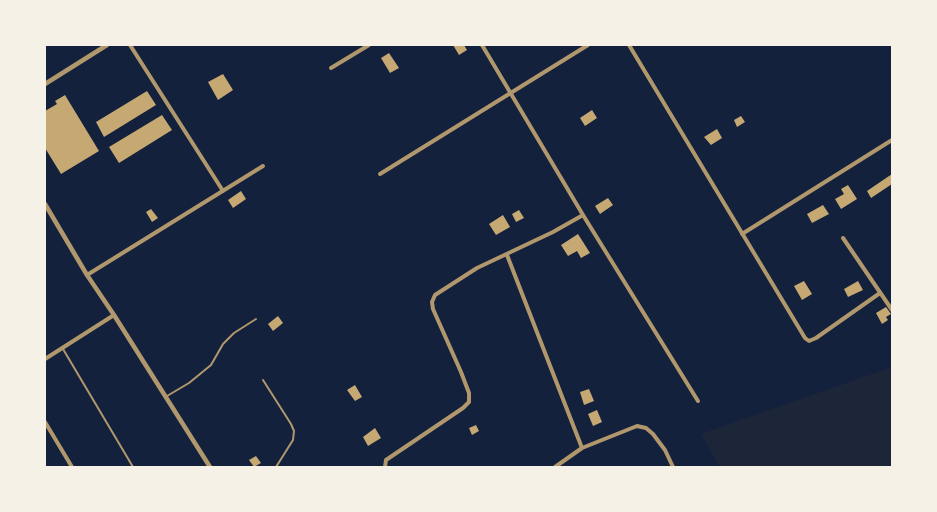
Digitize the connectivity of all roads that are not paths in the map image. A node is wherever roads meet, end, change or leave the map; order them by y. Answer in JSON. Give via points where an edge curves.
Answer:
{"nodes":[{"id":1,"x":107,"y":45,"type":"edge"},
{"id":2,"x":130,"y":45,"type":"edge"},
{"id":3,"x":369,"y":45,"type":"edge"},
{"id":4,"x":482,"y":45,"type":"edge"},
{"id":5,"x":588,"y":45,"type":"edge"},
{"id":6,"x":629,"y":45,"type":"edge"},
{"id":7,"x":330,"y":68,"type":"dead end"},
{"id":8,"x":45,"y":84,"type":"edge"},
{"id":9,"x":512,"y":93,"type":"junction"},
{"id":10,"x":892,"y":140,"type":"edge"},
{"id":11,"x":263,"y":166,"type":"dead end"},
{"id":12,"x":380,"y":174,"type":"dead end"},
{"id":13,"x":223,"y":191,"type":"junction"},
{"id":14,"x":45,"y":204,"type":"edge"},
{"id":15,"x":584,"y":215,"type":"junction"},
{"id":16,"x":742,"y":234,"type":"junction"},
{"id":17,"x":843,"y":238,"type":"dead end"},
{"id":18,"x":507,"y":255,"type":"junction"},
{"id":19,"x":87,"y":275,"type":"junction"},
{"id":20,"x":880,"y":293,"type":"junction"},
{"id":21,"x":892,"y":310,"type":"edge"},
{"id":22,"x":114,"y":315,"type":"junction"},
{"id":23,"x":256,"y":319,"type":"dead end"},
{"id":24,"x":62,"y":348,"type":"junction"},
{"id":25,"x":45,"y":359,"type":"edge"},
{"id":26,"x":263,"y":380,"type":"dead end"},
{"id":27,"x":166,"y":397,"type":"junction"},
{"id":28,"x":698,"y":401,"type":"dead end"},
{"id":29,"x":45,"y":422,"type":"edge"},
{"id":30,"x":582,"y":448,"type":"junction"},
{"id":31,"x":72,"y":467,"type":"edge"},
{"id":32,"x":133,"y":467,"type":"edge"},
{"id":33,"x":210,"y":467,"type":"edge"},
{"id":34,"x":276,"y":467,"type":"edge"},
{"id":35,"x":385,"y":467,"type":"edge"},
{"id":36,"x":555,"y":467,"type":"edge"},
{"id":37,"x":674,"y":467,"type":"edge"}],
"edges":[{"from":1,"to":8,"type":"street"},
{"from":2,"to":13,"type":"street"},
{"from":3,"to":7,"type":"street"},
{"from":4,"to":9,"type":"street"},
{"from":5,"to":9,"type":"street"},
{"from":6,"to":16,"type":"street"},
{"from":9,"to":12,"type":"street"},
{"from":9,"to":15,"type":"street"},
{"from":10,"to":16,"type":"street"},
{"from":11,"to":13,"type":"street"},
{"from":13,"to":19,"type":"street"},
{"from":14,"to":19,"type":"street"},
{"from":15,"to":18,"type":"street"},
{"from":15,"to":28,"type":"street"},
{"from":16,"to":20,"type":"street","via":[[809,341]]},
{"from":17,"to":20,"type":"street"},
{"from":18,"to":30,"type":"street"},
{"from":18,"to":35,"type":"street","via":[[477,268],[436,295],[433,309],[462,372],[469,402],[386,460]]},
{"from":19,"to":22,"type":"street"},
{"from":20,"to":21,"type":"street"},
{"from":22,"to":24,"type":"street"},
{"from":22,"to":27,"type":"street"},
{"from":23,"to":27,"type":"lane","via":[[223,344],[211,365]]},
{"from":24,"to":25,"type":"street"},
{"from":24,"to":32,"type":"lane"},
{"from":26,"to":34,"type":"lane","via":[[294,431],[293,440]]},
{"from":27,"to":33,"type":"street"},
{"from":29,"to":31,"type":"street"},
{"from":30,"to":36,"type":"street"},
{"from":30,"to":37,"type":"street","via":[[637,426],[653,434]]}]}
